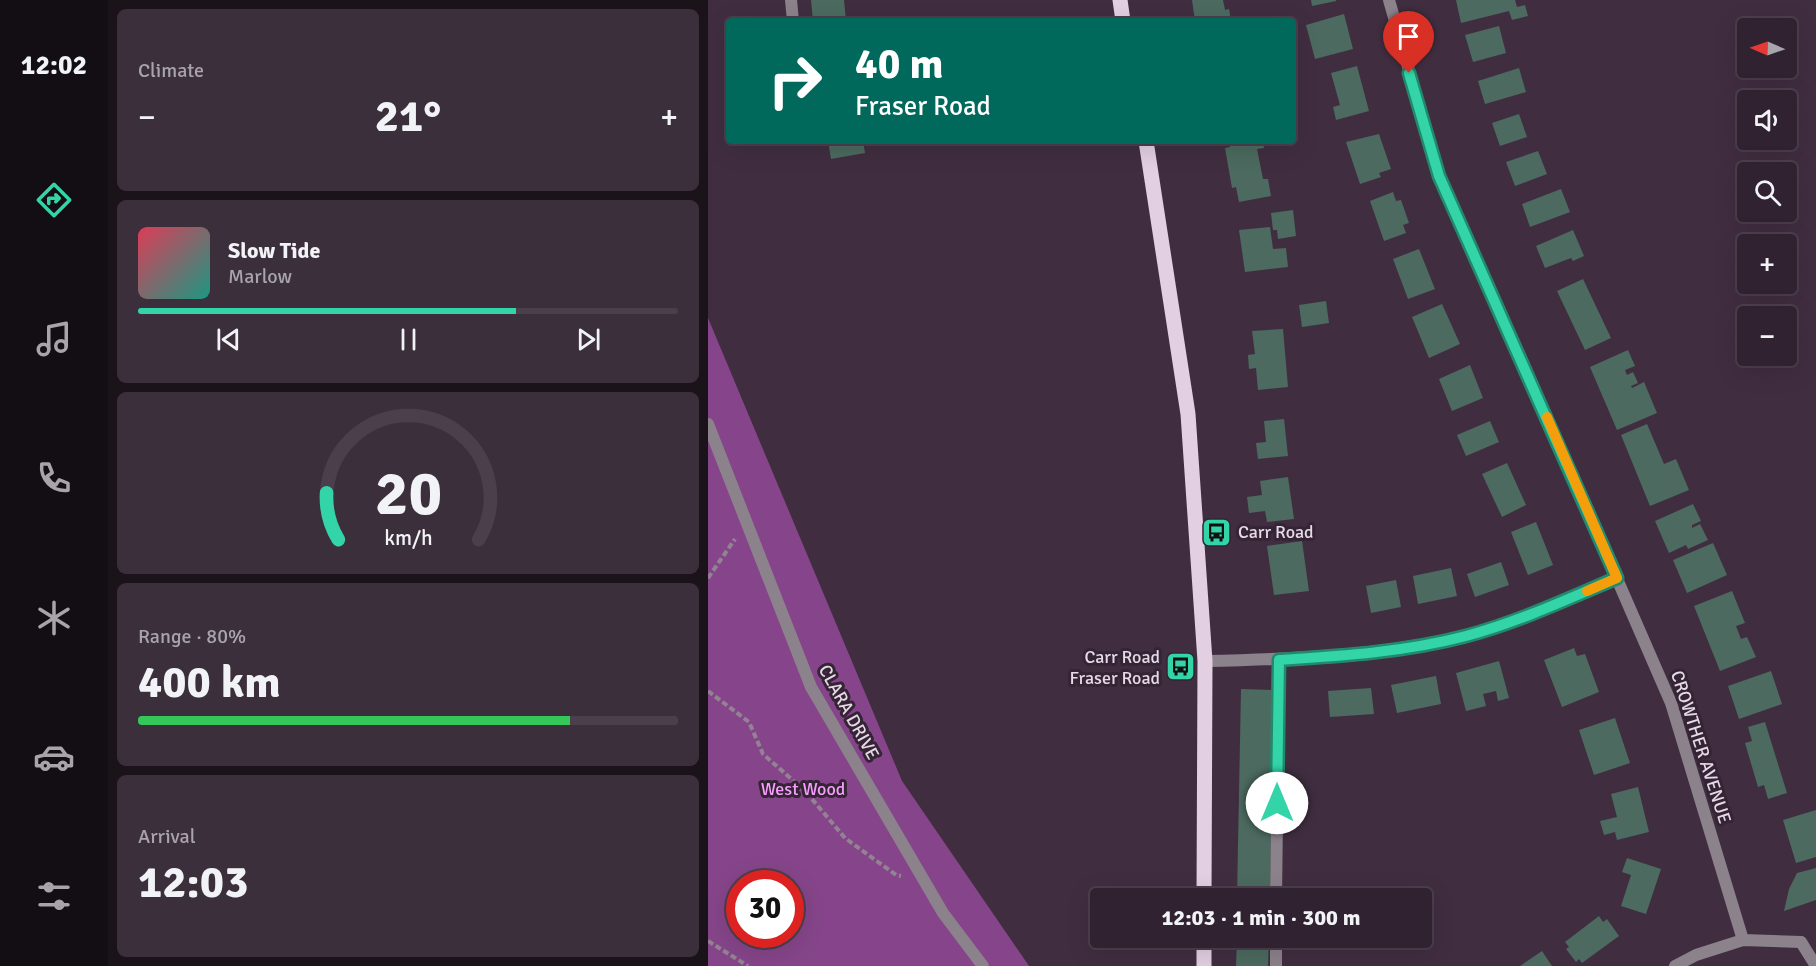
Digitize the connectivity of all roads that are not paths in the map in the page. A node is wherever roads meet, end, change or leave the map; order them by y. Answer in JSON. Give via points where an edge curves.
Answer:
{"nodes":[{"id":1,"x":791,"y":0,"type":"edge"},
{"id":2,"x":1120,"y":0,"type":"edge"},
{"id":3,"x":1389,"y":0,"type":"edge"},
{"id":4,"x":793,"y":18,"type":"edge"},
{"id":5,"x":1123,"y":18,"type":"edge"},
{"id":6,"x":1146,"y":144,"type":"edge"},
{"id":7,"x":708,"y":423,"type":"edge"},
{"id":8,"x":1617,"y":578,"type":"junction"},
{"id":9,"x":1279,"y":660,"type":"junction"},
{"id":10,"x":1205,"y":661,"type":"junction"},
{"id":11,"x":1204,"y":888,"type":"edge"},
{"id":12,"x":1276,"y":888,"type":"edge"},
{"id":13,"x":1743,"y":940,"type":"junction"},
{"id":14,"x":1204,"y":948,"type":"edge"},
{"id":15,"x":1276,"y":948,"type":"edge"},
{"id":16,"x":983,"y":966,"type":"edge"},
{"id":17,"x":1204,"y":966,"type":"edge"},
{"id":18,"x":1276,"y":966,"type":"edge"},
{"id":19,"x":1675,"y":966,"type":"edge"},
{"id":20,"x":1815,"y":966,"type":"edge"}],
"edges":[{"from":1,"to":4,"type":"street"},
{"from":2,"to":5,"type":"main road"},
{"from":3,"to":8,"type":"street","name":"CROWTHER AVENUE","via":[[1439,176]]},
{"from":6,"to":10,"type":"main road","via":[[1188,414]]},
{"from":7,"to":16,"type":"street","name":"CLARA DRIVE","via":[[811,687],[943,913]]},
{"from":8,"to":9,"type":"street","via":[[1519,619],[1466,636],[1354,655]]},
{"from":8,"to":13,"type":"street","name":"CROWTHER AVENUE","via":[[1671,703]]},
{"from":9,"to":10,"type":"street"},
{"from":9,"to":12,"type":"street"},
{"from":10,"to":11,"type":"main road"},
{"from":13,"to":19,"type":"street"},
{"from":13,"to":20,"type":"street","via":[[1801,942]]},
{"from":14,"to":17,"type":"main road"},
{"from":15,"to":18,"type":"street"}]}
